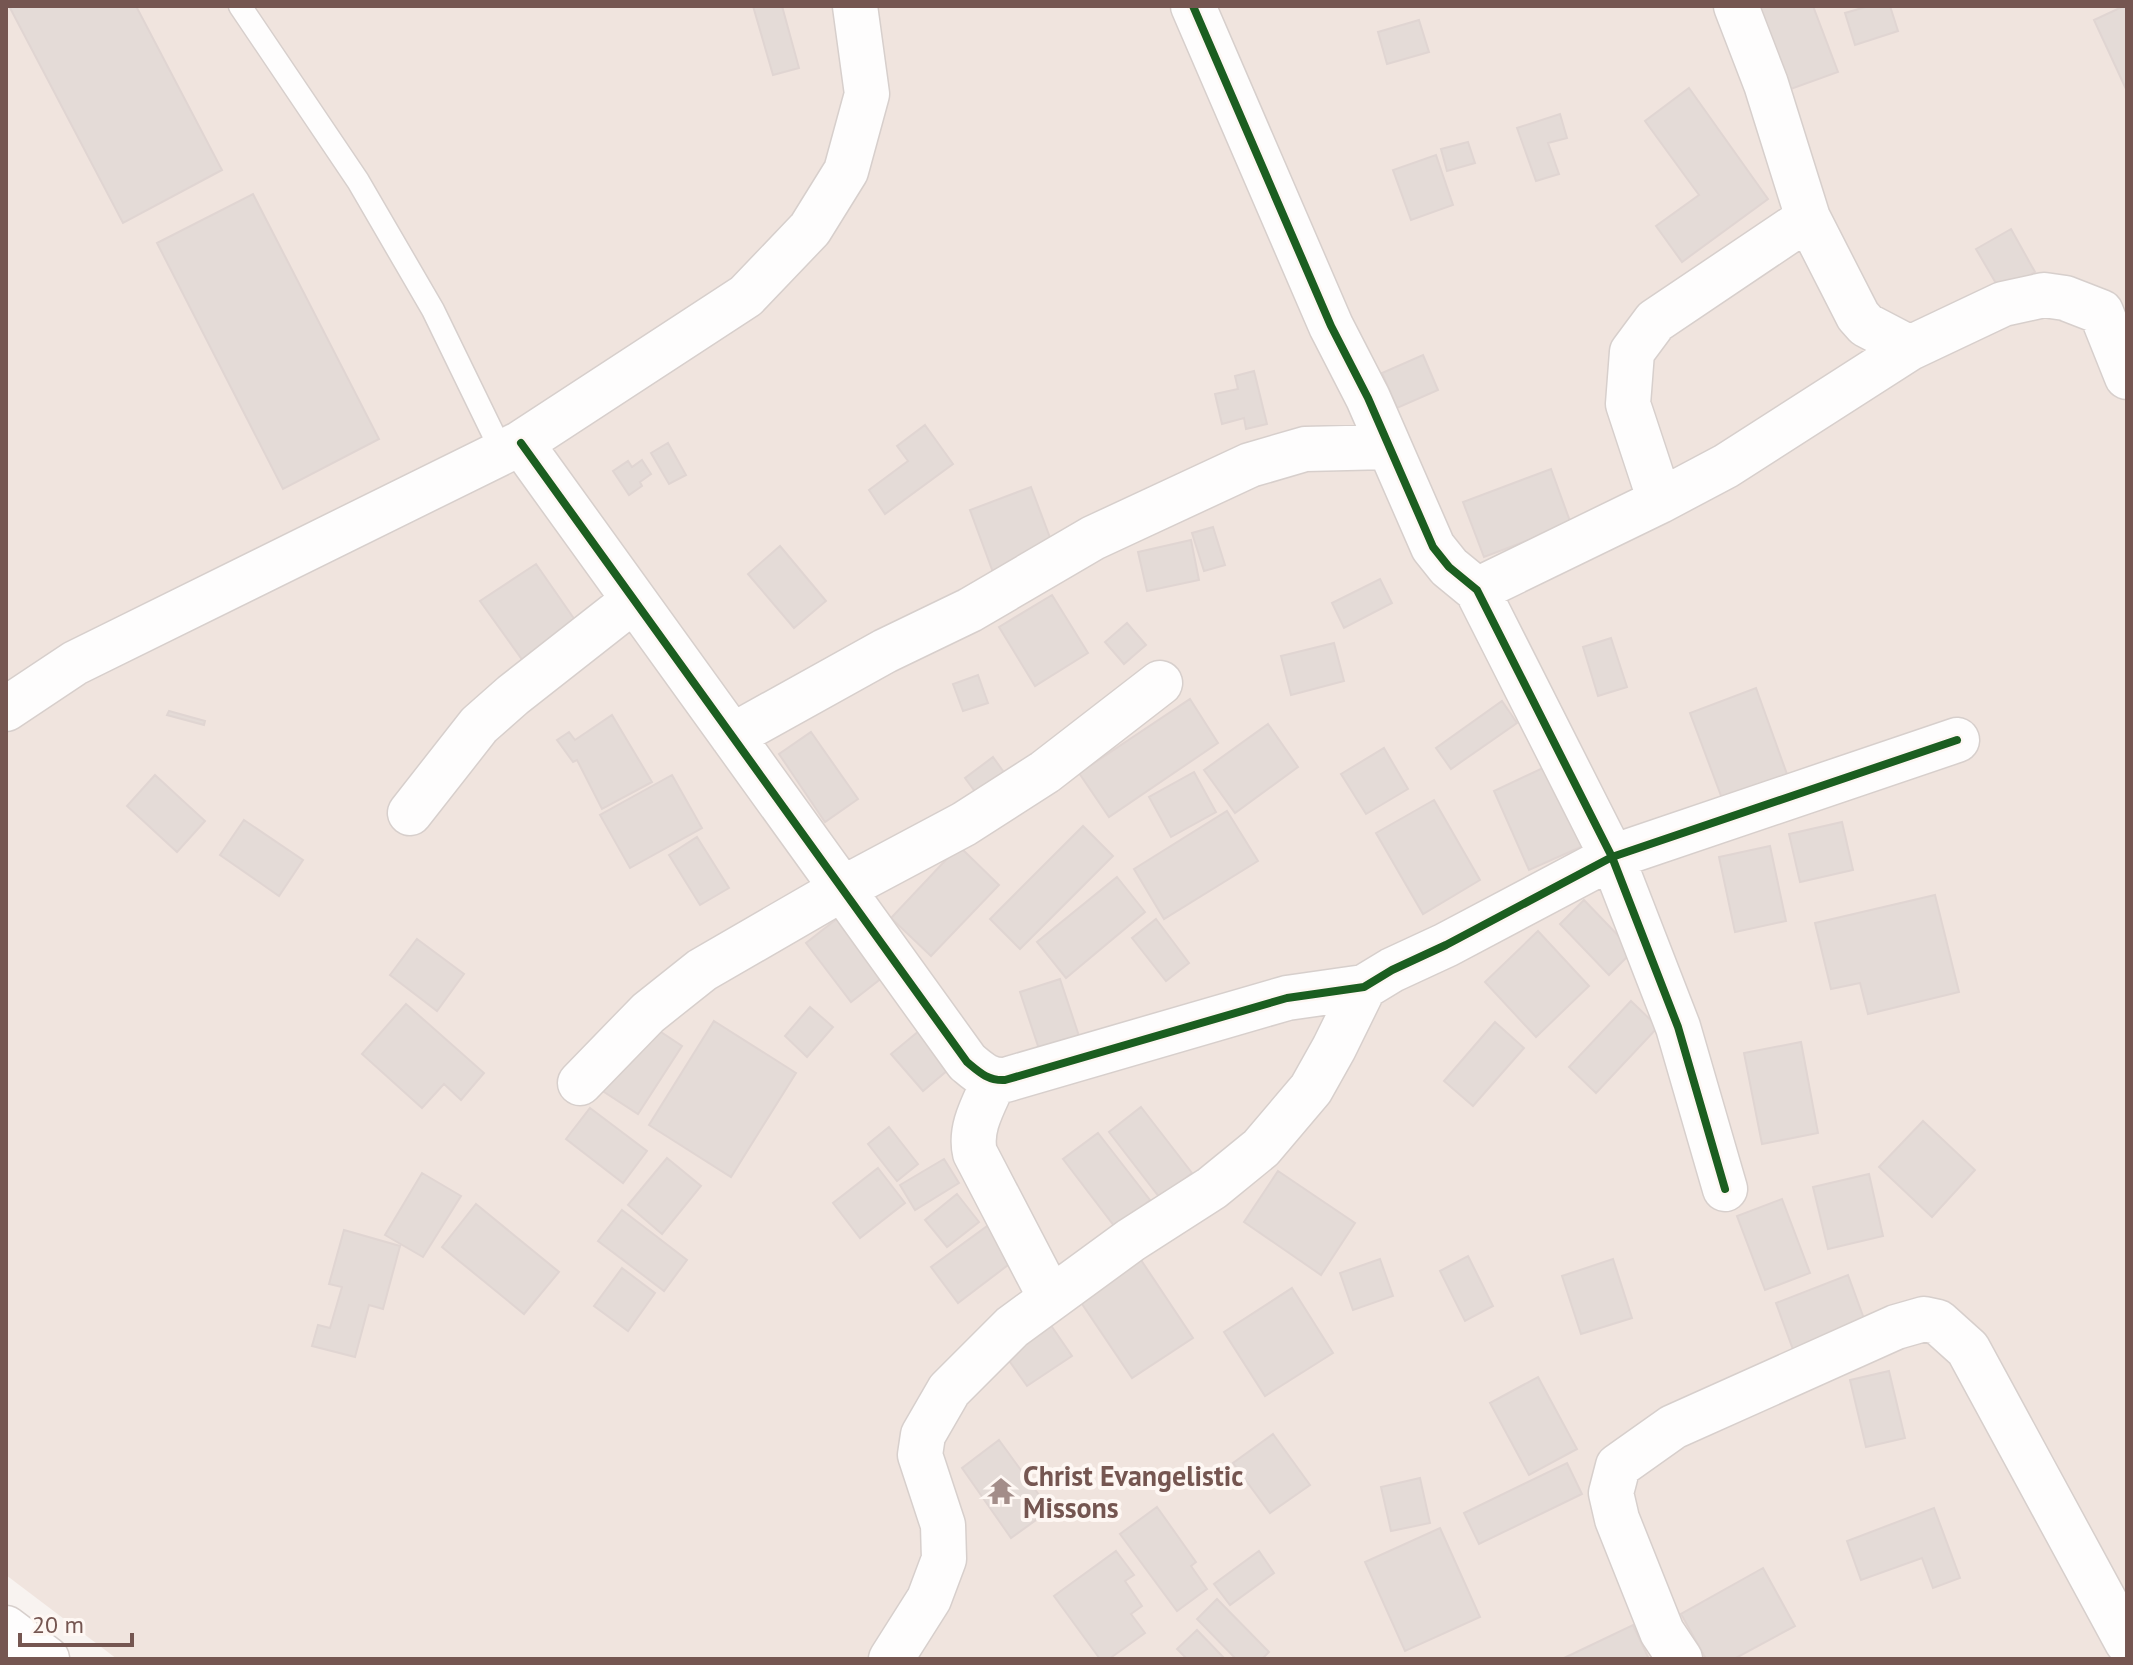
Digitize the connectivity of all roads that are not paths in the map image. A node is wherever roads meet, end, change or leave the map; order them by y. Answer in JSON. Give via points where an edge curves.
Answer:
{"nodes":[{"id":1,"x":240,"y":6,"type":"edge"},
{"id":2,"x":855,"y":6,"type":"edge"},
{"id":3,"x":1193,"y":6,"type":"edge"},
{"id":4,"x":1736,"y":6,"type":"edge"},
{"id":5,"x":1808,"y":218,"type":"junction"},
{"id":6,"x":2114,"y":304,"type":"edge"},
{"id":7,"x":1910,"y":348,"type":"junction"},
{"id":8,"x":2127,"y":377,"type":"edge"},
{"id":9,"x":511,"y":447,"type":"junction"},
{"id":10,"x":1388,"y":447,"type":"junction"},
{"id":11,"x":1660,"y":501,"type":"junction"},
{"id":12,"x":1477,"y":590,"type":"junction"},
{"id":13,"x":634,"y":600,"type":"junction"},
{"id":14,"x":1160,"y":683,"type":"dead end"},
{"id":15,"x":6,"y":709,"type":"edge"},
{"id":16,"x":732,"y":736,"type":"junction"},
{"id":17,"x":1957,"y":740,"type":"dead end"},
{"id":18,"x":410,"y":813,"type":"dead end"},
{"id":19,"x":1612,"y":857,"type":"junction"},
{"id":20,"x":842,"y":889,"type":"junction"},
{"id":21,"x":1364,"y":987,"type":"junction"},
{"id":22,"x":994,"y":1081,"type":"junction"},
{"id":23,"x":580,"y":1083,"type":"dead end"},
{"id":24,"x":1725,"y":1189,"type":"dead end"},
{"id":25,"x":1050,"y":1297,"type":"junction"},
{"id":26,"x":6,"y":1628,"type":"edge"},
{"id":27,"x":2127,"y":1642,"type":"edge"},
{"id":28,"x":47,"y":1659,"type":"edge"},
{"id":29,"x":891,"y":1659,"type":"edge"},
{"id":30,"x":1680,"y":1659,"type":"edge"}],
"edges":[{"from":1,"to":9,"type":"lane","via":[[358,181]]},
{"from":2,"to":9,"type":"street","via":[[867,94],[846,171],[810,229],[746,296]]},
{"from":3,"to":10,"type":"street"},
{"from":4,"to":5,"type":"street"},
{"from":5,"to":7,"type":"street","via":[[1858,316]]},
{"from":5,"to":11,"type":"street","via":[[1655,321],[1632,352],[1628,404]]},
{"from":6,"to":7,"type":"street","via":[[2044,295],[2003,304]]},
{"from":6,"to":8,"type":"street"},
{"from":7,"to":11,"type":"street","via":[[1752,450]]},
{"from":9,"to":13,"type":"street"},
{"from":9,"to":15,"type":"street","via":[[75,663]]},
{"from":10,"to":12,"type":"street","via":[[1433,547]]},
{"from":10,"to":16,"type":"street","via":[[1305,449],[1250,465],[1093,538]]},
{"from":11,"to":12,"type":"street"},
{"from":12,"to":19,"type":"street"},
{"from":13,"to":16,"type":"street"},
{"from":13,"to":18,"type":"street","via":[[479,725]]},
{"from":14,"to":20,"type":"street","via":[[1045,772],[964,824]]},
{"from":16,"to":20,"type":"street"},
{"from":17,"to":19,"type":"street"},
{"from":19,"to":21,"type":"street"},
{"from":19,"to":24,"type":"street","via":[[1678,1027]]},
{"from":20,"to":22,"type":"street","via":[[967,1062]]},
{"from":20,"to":23,"type":"street","via":[[702,970],[648,1013]]},
{"from":21,"to":22,"type":"street","via":[[1287,998]]},
{"from":21,"to":25,"type":"street","via":[[1311,1089],[1261,1148],[1212,1188]]},
{"from":22,"to":25,"type":"street","via":[[974,1131],[975,1153]]},
{"from":25,"to":29,"type":"street","via":[[949,1390],[923,1435],[920,1455],[943,1525],[944,1559],[929,1599]]},
{"from":26,"to":28,"type":"street"},
{"from":27,"to":30,"type":"street","via":[[1968,1349],[1938,1322],[1924,1319],[1673,1427],[1618,1466],[1611,1493],[1617,1519],[1662,1632]]}]}
